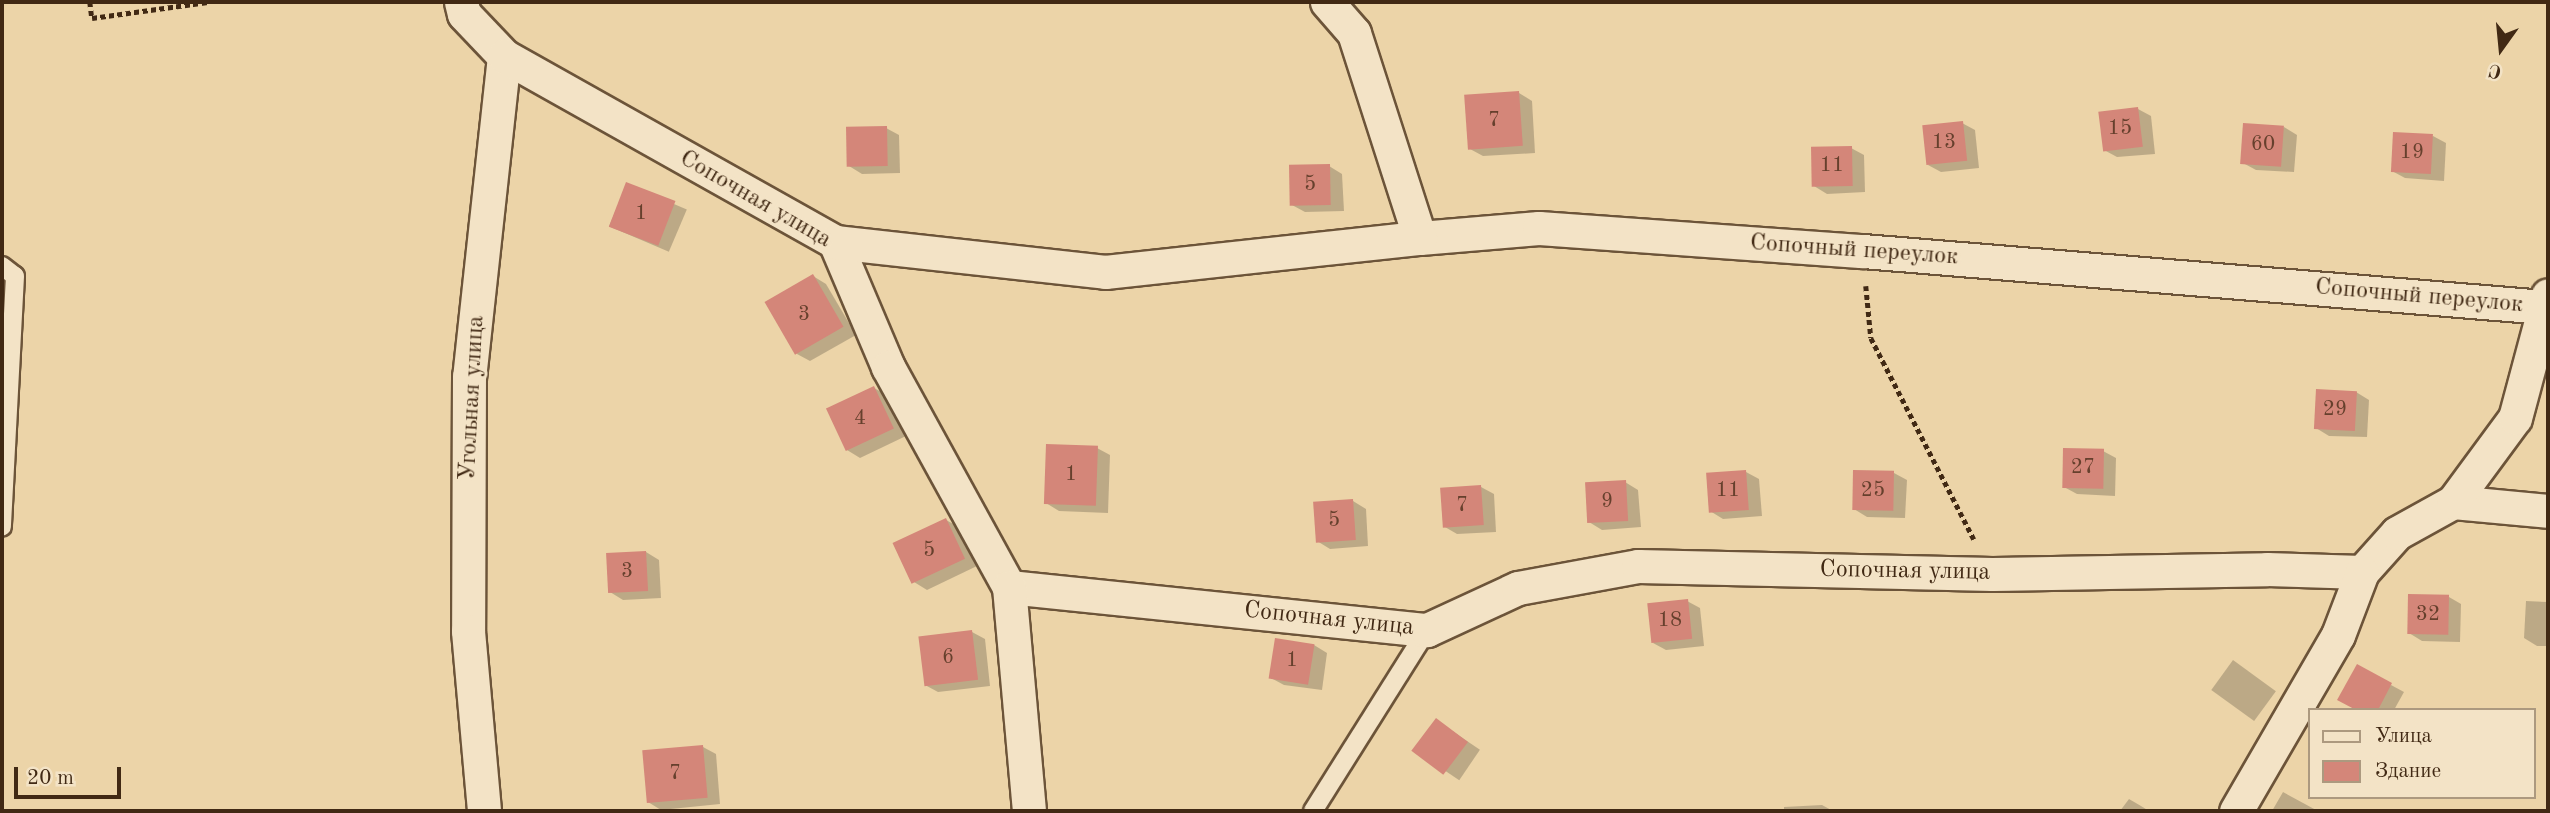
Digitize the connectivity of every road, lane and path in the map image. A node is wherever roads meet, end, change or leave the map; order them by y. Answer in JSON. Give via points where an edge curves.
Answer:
{"nodes":[{"id":1,"x":90,"y":2,"type":"edge"},
{"id":2,"x":208,"y":2,"type":"edge"},
{"id":3,"x":461,"y":2,"type":"edge"},
{"id":4,"x":1327,"y":2,"type":"edge"},
{"id":5,"x":504,"y":56,"type":"junction"},
{"id":6,"x":1420,"y":239,"type":"junction"},
{"id":7,"x":835,"y":242,"type":"junction"},
{"id":8,"x":1863,"y":251,"type":"junction"},
{"id":9,"x":2,"y":266,"type":"edge"},
{"id":10,"x":2546,"y":301,"type":"edge"},
{"id":11,"x":2453,"y":502,"type":"junction"},
{"id":12,"x":2548,"y":511,"type":"edge"},
{"id":13,"x":2,"y":527,"type":"edge"},
{"id":14,"x":2362,"y":572,"type":"junction"},
{"id":15,"x":1992,"y":574,"type":"junction"},
{"id":16,"x":1009,"y":587,"type":"junction"},
{"id":17,"x":1427,"y":630,"type":"junction"},
{"id":18,"x":484,"y":811,"type":"edge"},
{"id":19,"x":1029,"y":811,"type":"edge"},
{"id":20,"x":1313,"y":811,"type":"edge"},
{"id":21,"x":2236,"y":811,"type":"edge"}],
"edges":[{"from":1,"to":2,"type":"path","via":[[92,18]]},
{"from":3,"to":5,"type":"street","via":[[464,14]]},
{"from":4,"to":6,"type":"street","via":[[1354,33]]},
{"from":5,"to":7,"type":"street","name":"Сопочная улица"},
{"from":5,"to":18,"type":"street","name":"Угольная улица","via":[[469,376],[468,631]]},
{"from":6,"to":7,"type":"street","name":"Сопочный переулок","via":[[1105,272]]},
{"from":6,"to":8,"type":"street","name":"Сопочный переулок","via":[[1539,228]]},
{"from":7,"to":16,"type":"street","name":"Сопочная улица","via":[[888,367]]},
{"from":8,"to":10,"type":"street","name":"Сопочный переулок"},
{"from":8,"to":15,"type":"path","via":[[1871,338]]},
{"from":9,"to":13,"type":"lane","via":[[15,276]]},
{"from":10,"to":11,"type":"street","name":"Сопочный переулок","via":[[2515,418]]},
{"from":11,"to":12,"type":"street"},
{"from":11,"to":14,"type":"street","via":[[2397,533]]},
{"from":14,"to":15,"type":"street","name":"Сопочная улица","via":[[2267,569]]},
{"from":14,"to":21,"type":"street","via":[[2338,635]]},
{"from":15,"to":17,"type":"street","name":"Сопочная улица","via":[[1638,566],[1518,588]]},
{"from":16,"to":17,"type":"street","name":"Сопочная улица"},
{"from":16,"to":19,"type":"street"},
{"from":17,"to":20,"type":"lane"}]}
